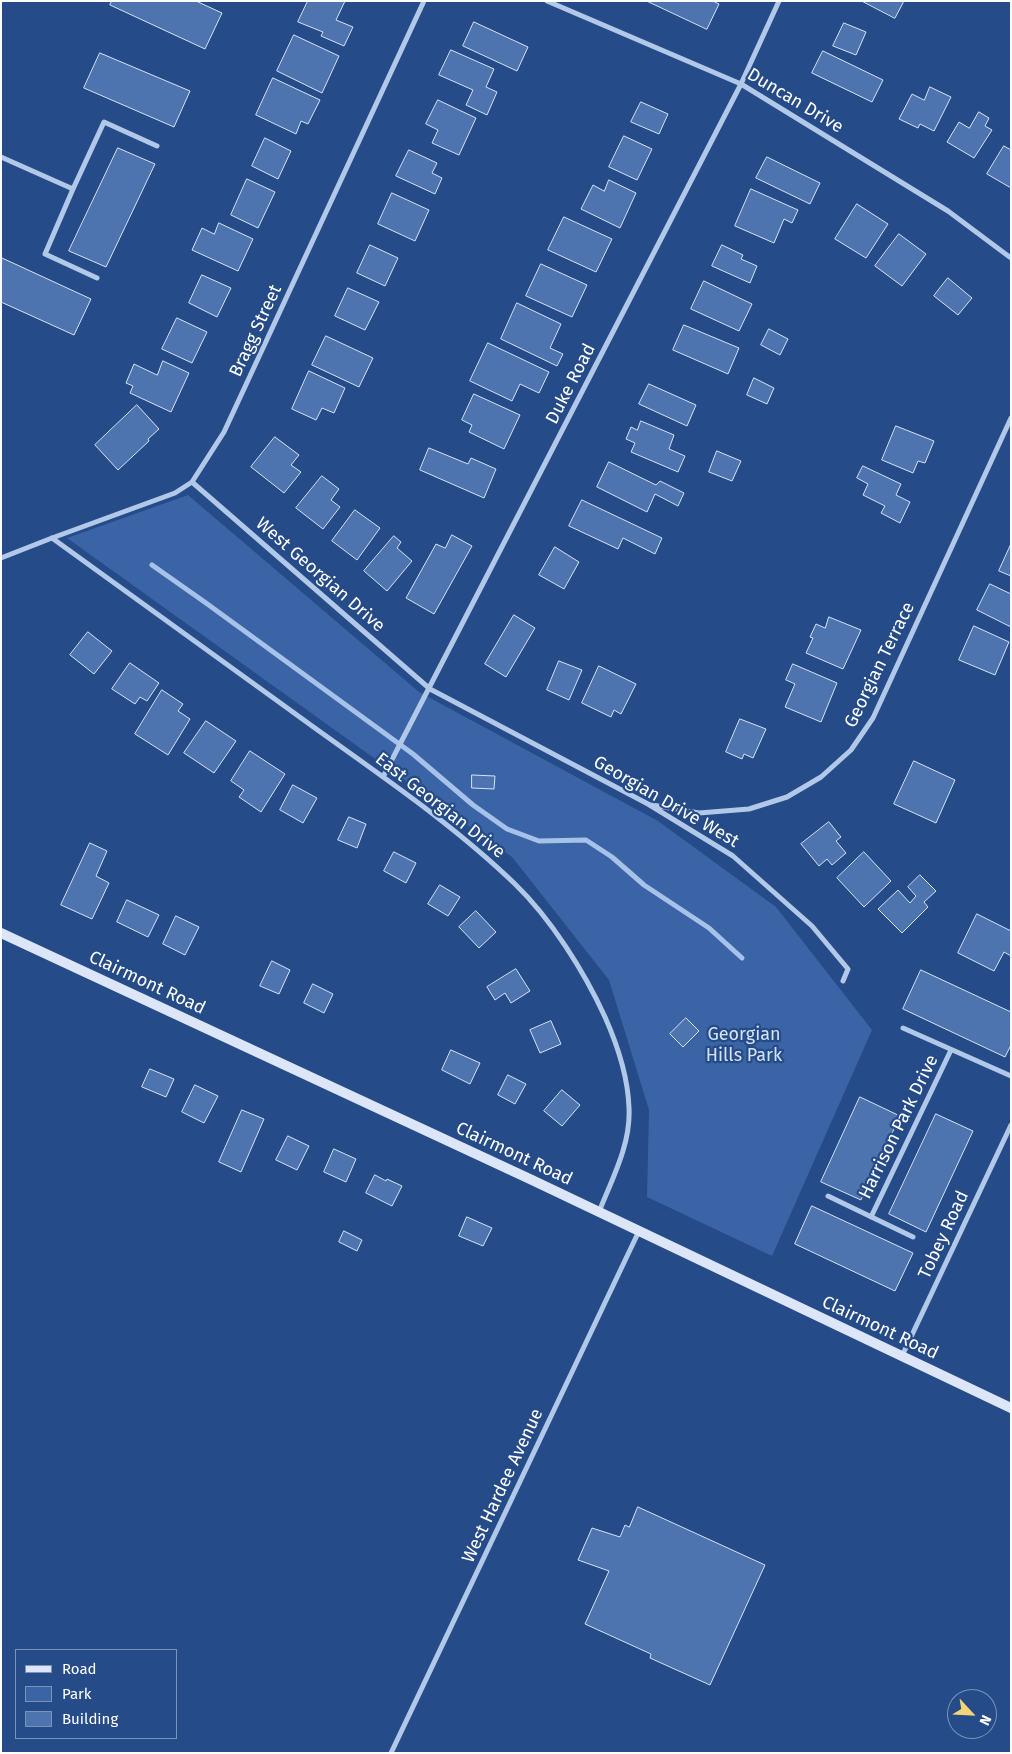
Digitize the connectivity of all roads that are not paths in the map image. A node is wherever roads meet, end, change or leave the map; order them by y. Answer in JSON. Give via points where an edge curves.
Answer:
{"nodes":[{"id":1,"x":424,"y":1,"type":"edge"},
{"id":2,"x":547,"y":1,"type":"edge"},
{"id":3,"x":779,"y":1,"type":"edge"},
{"id":4,"x":741,"y":84,"type":"junction"},
{"id":5,"x":157,"y":146,"type":"dead end"},
{"id":6,"x":1,"y":157,"type":"edge"},
{"id":7,"x":73,"y":188,"type":"junction"},
{"id":8,"x":1011,"y":258,"type":"edge"},
{"id":9,"x":97,"y":278,"type":"dead end"},
{"id":10,"x":1011,"y":418,"type":"edge"},
{"id":11,"x":192,"y":482,"type":"junction"},
{"id":12,"x":52,"y":538,"type":"junction"},
{"id":13,"x":1,"y":558,"type":"edge"},
{"id":14,"x":430,"y":689,"type":"junction"},
{"id":15,"x":383,"y":778,"type":"junction"},
{"id":16,"x":648,"y":804,"type":"junction"},
{"id":17,"x":1,"y":933,"type":"edge"},
{"id":18,"x":843,"y":981,"type":"dead end"},
{"id":19,"x":903,"y":1028,"type":"dead end"},
{"id":20,"x":951,"y":1050,"type":"junction"},
{"id":21,"x":1011,"y":1076,"type":"edge"},
{"id":22,"x":1011,"y":1125,"type":"edge"},
{"id":23,"x":828,"y":1196,"type":"dead end"},
{"id":24,"x":599,"y":1212,"type":"junction"},
{"id":25,"x":871,"y":1217,"type":"junction"},
{"id":26,"x":639,"y":1231,"type":"junction"},
{"id":27,"x":912,"y":1236,"type":"dead end"},
{"id":28,"x":902,"y":1356,"type":"junction"},
{"id":29,"x":1011,"y":1408,"type":"edge"},
{"id":30,"x":391,"y":1753,"type":"edge"}],
"edges":[{"from":1,"to":11,"type":"street","name":"Bragg Street","via":[[224,432]]},
{"from":2,"to":4,"type":"street","name":"Duncan Drive"},
{"from":3,"to":4,"type":"street","name":"Duke Road"},
{"from":4,"to":8,"type":"street","name":"Duncan Drive","via":[[948,211]]},
{"from":4,"to":14,"type":"street","name":"Duke Road"},
{"from":5,"to":7,"type":"street","via":[[104,122]]},
{"from":6,"to":7,"type":"street"},
{"from":7,"to":9,"type":"street","via":[[44,254]]},
{"from":10,"to":16,"type":"street","name":"Georgian Terrace","via":[[873,718],[851,750],[821,777],[787,797],[749,809],[699,813]]},
{"from":11,"to":12,"type":"street","name":"Bragg Street","via":[[175,493]]},
{"from":11,"to":14,"type":"street","name":"West Georgian Drive"},
{"from":12,"to":13,"type":"street","name":"Bragg Street"},
{"from":12,"to":15,"type":"street","name":"East Georgian Drive"},
{"from":14,"to":15,"type":"street","name":"Duke Road"},
{"from":14,"to":16,"type":"street","name":"Georgian Drive West"},
{"from":15,"to":24,"type":"street","name":"East Georgian Drive","via":[[472,846],[516,885],[569,951],[593,991],[613,1036],[630,1111],[622,1155]]},
{"from":16,"to":18,"type":"street","name":"Georgian Drive West","via":[[733,856],[812,926],[848,969]]},
{"from":17,"to":24,"type":"main road","name":"Clairmont Road"},
{"from":19,"to":20,"type":"street","name":"Harrison Park Drive"},
{"from":20,"to":21,"type":"street","name":"Harrison Park Drive"},
{"from":20,"to":25,"type":"street","name":"Harrison Park Drive"},
{"from":22,"to":28,"type":"street","name":"Tobey Road"},
{"from":23,"to":25,"type":"street","name":"Harrison Park Drive"},
{"from":24,"to":26,"type":"main road","name":"Clairmont Road"},
{"from":25,"to":27,"type":"street","name":"Harrison Park Drive"},
{"from":26,"to":28,"type":"main road","name":"Clairmont Road"},
{"from":26,"to":30,"type":"street","name":"West Hardee Avenue"},
{"from":28,"to":29,"type":"main road","name":"Clairmont Road"}]}
